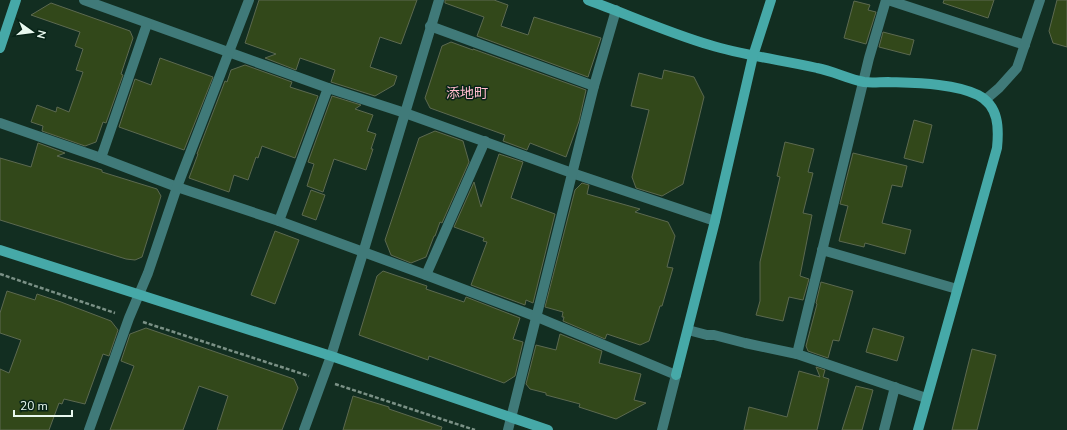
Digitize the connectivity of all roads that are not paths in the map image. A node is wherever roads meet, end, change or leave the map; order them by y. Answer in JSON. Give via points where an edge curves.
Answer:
{"nodes":[{"id":1,"x":16,"y":0,"type":"edge"},
{"id":2,"x":84,"y":0,"type":"edge"},
{"id":3,"x":249,"y":0,"type":"edge"},
{"id":4,"x":439,"y":0,"type":"edge"},
{"id":5,"x":588,"y":0,"type":"edge"},
{"id":6,"x":771,"y":0,"type":"edge"},
{"id":7,"x":887,"y":0,"type":"edge"},
{"id":8,"x":1040,"y":0,"type":"edge"},
{"id":9,"x":603,"y":2,"type":"edge"},
{"id":10,"x":616,"y":10,"type":"junction"},
{"id":11,"x":147,"y":24,"type":"junction"},
{"id":12,"x":430,"y":26,"type":"junction"},
{"id":13,"x":1025,"y":45,"type":"junction"},
{"id":14,"x":0,"y":48,"type":"edge"},
{"id":15,"x":230,"y":52,"type":"junction"},
{"id":16,"x":753,"y":56,"type":"junction"},
{"id":17,"x":863,"y":82,"type":"junction"},
{"id":18,"x":594,"y":86,"type":"junction"},
{"id":19,"x":328,"y":88,"type":"junction"},
{"id":20,"x":985,"y":100,"type":"junction"},
{"id":21,"x":405,"y":113,"type":"junction"},
{"id":22,"x":0,"y":124,"type":"edge"},
{"id":23,"x":485,"y":141,"type":"junction"},
{"id":24,"x":101,"y":158,"type":"junction"},
{"id":25,"x":572,"y":173,"type":"junction"},
{"id":26,"x":177,"y":187,"type":"junction"},
{"id":27,"x":715,"y":221,"type":"junction"},
{"id":28,"x":279,"y":222,"type":"junction"},
{"id":29,"x":0,"y":250,"type":"edge"},
{"id":30,"x":822,"y":250,"type":"junction"},
{"id":31,"x":363,"y":253,"type":"junction"},
{"id":32,"x":426,"y":275,"type":"junction"},
{"id":33,"x":957,"y":289,"type":"junction"},
{"id":34,"x":139,"y":295,"type":"junction"},
{"id":35,"x":537,"y":317,"type":"junction"},
{"id":36,"x":688,"y":330,"type":"junction"},
{"id":37,"x":797,"y":354,"type":"junction"},
{"id":38,"x":331,"y":356,"type":"junction"},
{"id":39,"x":676,"y":375,"type":"junction"},
{"id":40,"x":895,"y":388,"type":"junction"},
{"id":41,"x":926,"y":398,"type":"junction"},
{"id":42,"x":511,"y":417,"type":"junction"},
{"id":43,"x":89,"y":430,"type":"edge"},
{"id":44,"x":304,"y":430,"type":"edge"},
{"id":45,"x":508,"y":430,"type":"edge"},
{"id":46,"x":548,"y":430,"type":"edge"},
{"id":47,"x":662,"y":430,"type":"edge"},
{"id":48,"x":884,"y":430,"type":"edge"},
{"id":49,"x":918,"y":430,"type":"edge"}],
"edges":[{"from":1,"to":14,"type":"street"},
{"from":2,"to":11,"type":"street"},
{"from":3,"to":15,"type":"street"},
{"from":4,"to":12,"type":"street"},
{"from":5,"to":9,"type":"street"},
{"from":6,"to":16,"type":"street"},
{"from":7,"to":13,"type":"street"},
{"from":7,"to":17,"type":"street"},
{"from":8,"to":13,"type":"street"},
{"from":9,"to":10,"type":"street"},
{"from":10,"to":16,"type":"street","via":[[710,45]]},
{"from":10,"to":18,"type":"street"},
{"from":11,"to":15,"type":"street"},
{"from":11,"to":24,"type":"street"},
{"from":12,"to":18,"type":"street"},
{"from":12,"to":21,"type":"street"},
{"from":13,"to":20,"type":"street","via":[[1017,68]]},
{"from":15,"to":19,"type":"street"},
{"from":15,"to":26,"type":"street"},
{"from":16,"to":17,"type":"street","via":[[819,68]]},
{"from":16,"to":27,"type":"street"},
{"from":17,"to":20,"type":"street","via":[[956,88]]},
{"from":17,"to":30,"type":"street"},
{"from":18,"to":25,"type":"street"},
{"from":19,"to":21,"type":"street"},
{"from":19,"to":28,"type":"street"},
{"from":20,"to":33,"type":"street","via":[[998,121],[997,148]]},
{"from":21,"to":23,"type":"street"},
{"from":21,"to":31,"type":"street"},
{"from":22,"to":24,"type":"street"},
{"from":23,"to":25,"type":"street"},
{"from":23,"to":32,"type":"street"},
{"from":24,"to":26,"type":"street"},
{"from":25,"to":27,"type":"street"},
{"from":25,"to":35,"type":"street"},
{"from":26,"to":28,"type":"street"},
{"from":26,"to":34,"type":"street"},
{"from":27,"to":36,"type":"street"},
{"from":28,"to":31,"type":"street"},
{"from":29,"to":34,"type":"street"},
{"from":30,"to":33,"type":"street"},
{"from":30,"to":37,"type":"street"},
{"from":31,"to":32,"type":"street"},
{"from":31,"to":38,"type":"street"},
{"from":32,"to":35,"type":"street"},
{"from":33,"to":41,"type":"street"},
{"from":34,"to":38,"type":"street"},
{"from":34,"to":43,"type":"street"},
{"from":35,"to":39,"type":"street"},
{"from":35,"to":42,"type":"street"},
{"from":36,"to":37,"type":"street"},
{"from":36,"to":39,"type":"street"},
{"from":37,"to":40,"type":"street"},
{"from":38,"to":42,"type":"street"},
{"from":38,"to":44,"type":"street"},
{"from":39,"to":47,"type":"street"},
{"from":40,"to":41,"type":"street"},
{"from":40,"to":48,"type":"street"},
{"from":41,"to":49,"type":"street"},
{"from":42,"to":45,"type":"street"},
{"from":42,"to":46,"type":"street"}]}
